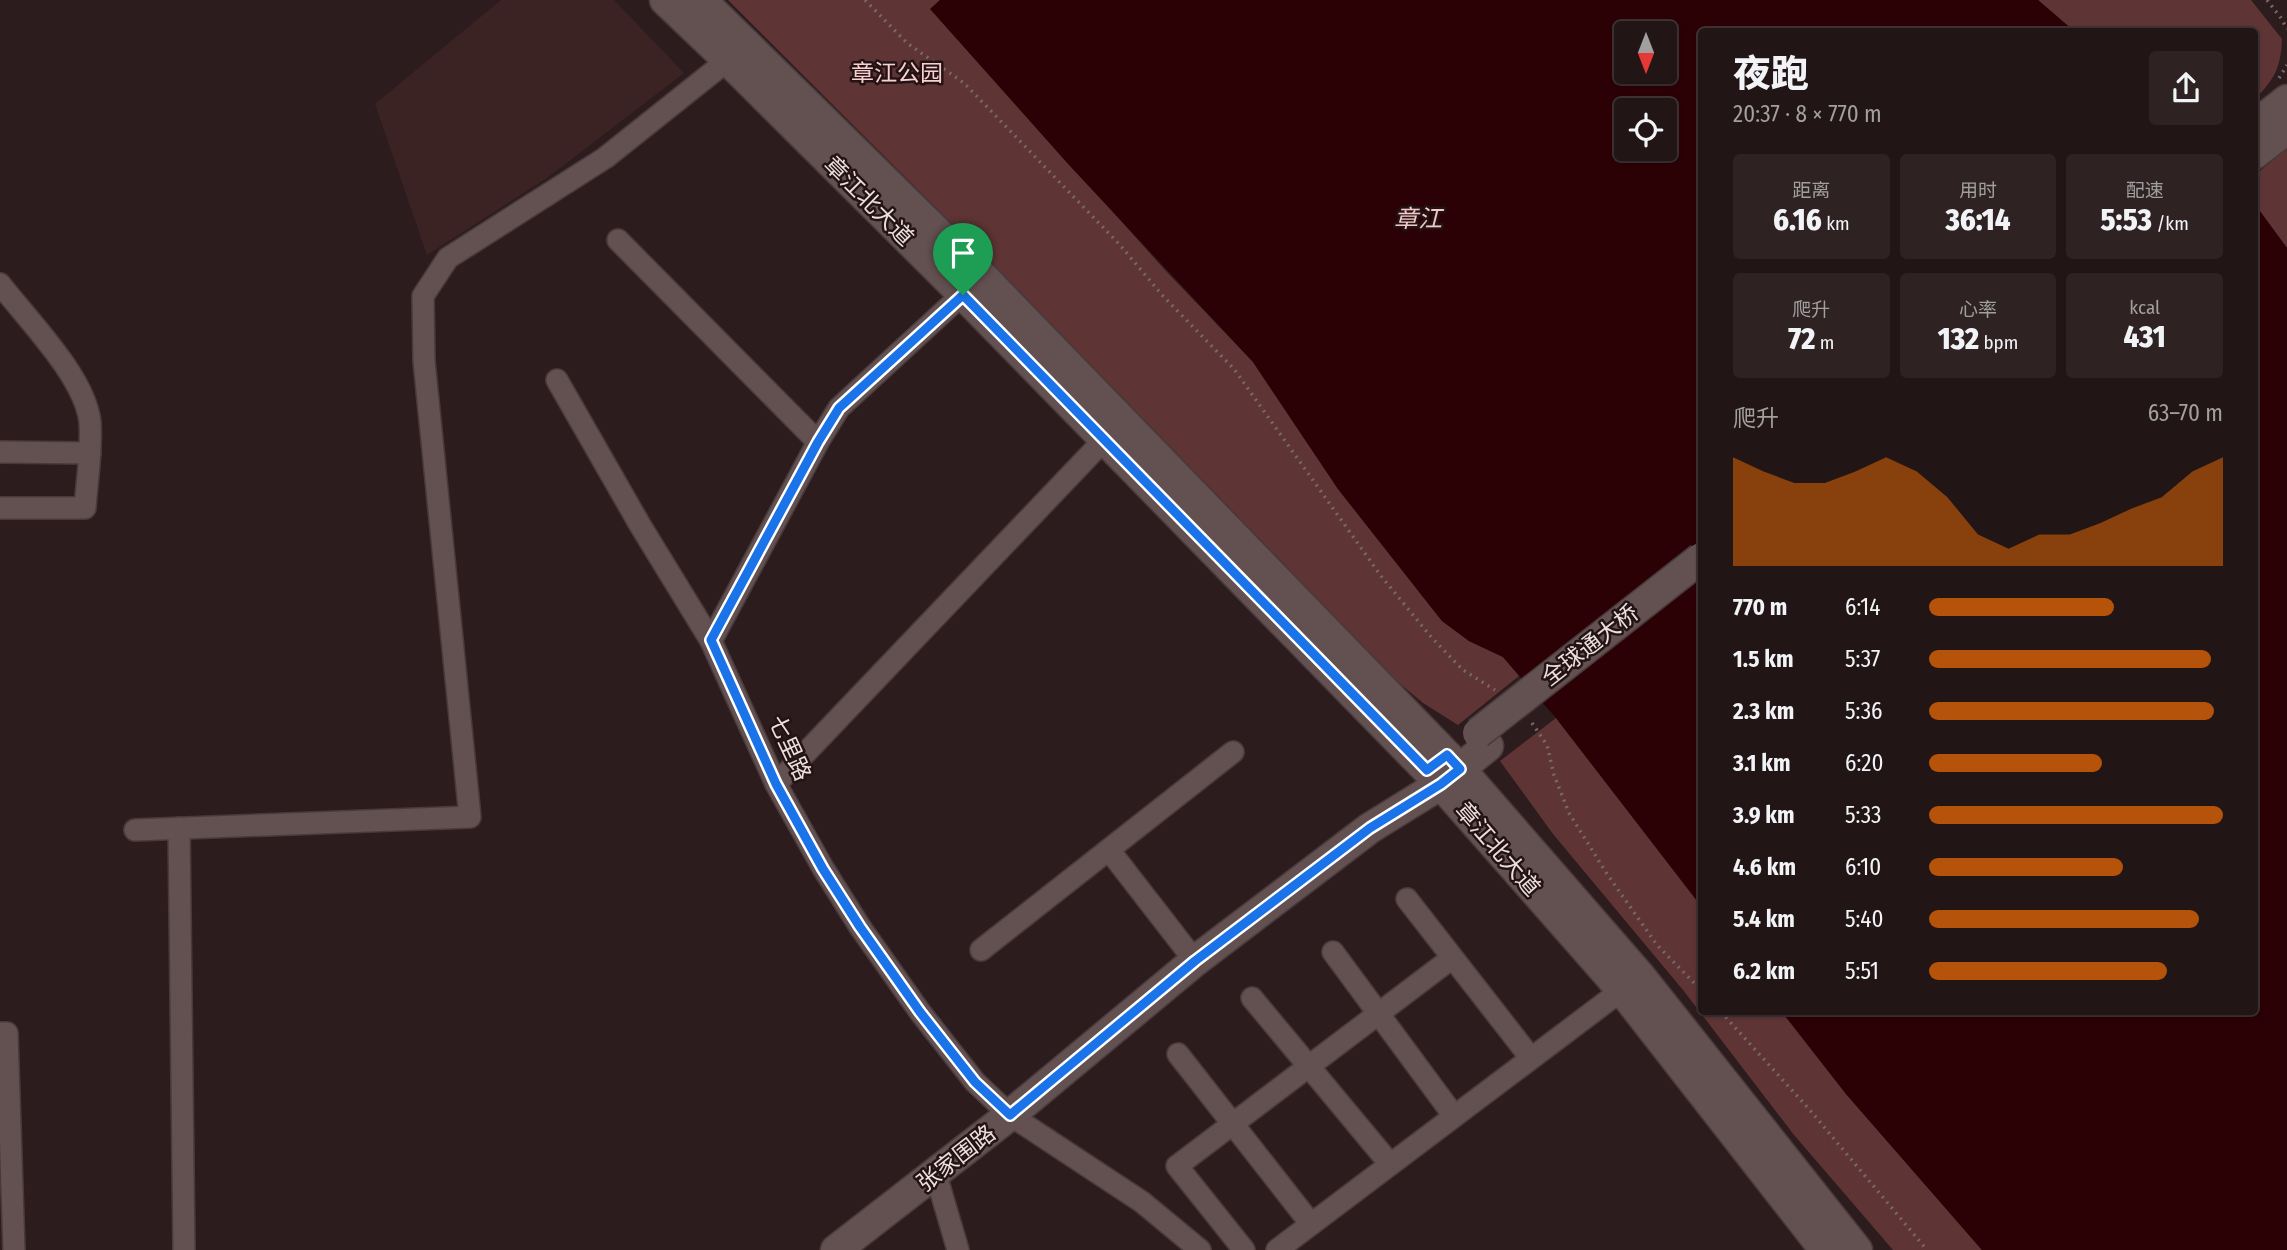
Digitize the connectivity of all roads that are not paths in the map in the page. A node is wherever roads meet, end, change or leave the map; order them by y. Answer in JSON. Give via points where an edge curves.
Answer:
{"nodes":[{"id":1,"x":665,"y":0,"type":"edge"},
{"id":2,"x":701,"y":0,"type":"edge"},
{"id":3,"x":729,"y":60,"type":"junction"},
{"id":4,"x":2287,"y":100,"type":"edge"},
{"id":5,"x":2258,"y":123,"type":"edge"},
{"id":6,"x":2287,"y":129,"type":"edge"},
{"id":7,"x":2258,"y":151,"type":"edge"},
{"id":8,"x":618,"y":240,"type":"dead end"},
{"id":9,"x":0,"y":284,"type":"edge"},
{"id":10,"x":963,"y":295,"type":"junction"},
{"id":11,"x":557,"y":380,"type":"dead end"},
{"id":12,"x":1105,"y":439,"type":"junction"},
{"id":13,"x":818,"y":442,"type":"junction"},
{"id":14,"x":0,"y":453,"type":"edge"},
{"id":15,"x":90,"y":453,"type":"junction"},
{"id":16,"x":0,"y":508,"type":"edge"},
{"id":17,"x":1698,"y":560,"type":"edge"},
{"id":18,"x":1698,"y":584,"type":"edge"},
{"id":19,"x":711,"y":640,"type":"junction"},
{"id":20,"x":1483,"y":739,"type":"junction"},
{"id":21,"x":1233,"y":752,"type":"dead end"},
{"id":22,"x":1444,"y":770,"type":"junction"},
{"id":23,"x":776,"y":784,"type":"junction"},
{"id":24,"x":179,"y":828,"type":"junction"},
{"id":25,"x":135,"y":830,"type":"dead end"},
{"id":26,"x":1109,"y":850,"type":"junction"},
{"id":27,"x":1406,"y":899,"type":"dead end"},
{"id":28,"x":981,"y":950,"type":"dead end"},
{"id":29,"x":1333,"y":952,"type":"dead end"},
{"id":30,"x":1452,"y":958,"type":"junction"},
{"id":31,"x":1195,"y":961,"type":"junction"},
{"id":32,"x":1622,"y":990,"type":"junction"},
{"id":33,"x":1252,"y":998,"type":"dead end"},
{"id":34,"x":1378,"y":1013,"type":"junction"},
{"id":35,"x":0,"y":1033,"type":"edge"},
{"id":36,"x":1178,"y":1054,"type":"dead end"},
{"id":37,"x":1530,"y":1057,"type":"junction"},
{"id":38,"x":1310,"y":1067,"type":"junction"},
{"id":39,"x":1010,"y":1115,"type":"junction"},
{"id":40,"x":1454,"y":1116,"type":"junction"},
{"id":41,"x":1233,"y":1124,"type":"junction"},
{"id":42,"x":1390,"y":1164,"type":"junction"},
{"id":43,"x":936,"y":1175,"type":"junction"},
{"id":44,"x":1311,"y":1224,"type":"junction"},
{"id":45,"x":1817,"y":1247,"type":"edge"},
{"id":46,"x":14,"y":1250,"type":"edge"},
{"id":47,"x":184,"y":1250,"type":"edge"},
{"id":48,"x":836,"y":1250,"type":"edge"},
{"id":49,"x":958,"y":1250,"type":"edge"},
{"id":50,"x":1200,"y":1250,"type":"edge"},
{"id":51,"x":1244,"y":1250,"type":"edge"},
{"id":52,"x":1277,"y":1250,"type":"edge"},
{"id":53,"x":1857,"y":1250,"type":"edge"}],
"edges":[{"from":1,"to":3,"type":"main road","name":"章江北大道"},
{"from":2,"to":22,"type":"main road","name":"章江北大道","via":[[983,277]]},
{"from":3,"to":10,"type":"main road","name":"章江北大道"},
{"from":3,"to":24,"type":"street","via":[[605,158],[448,258],[423,296],[424,361],[470,817]]},
{"from":4,"to":5,"type":"main road"},
{"from":6,"to":7,"type":"main road"},
{"from":8,"to":13,"type":"street"},
{"from":9,"to":15,"type":"street","via":[[76,380],[90,420]]},
{"from":10,"to":12,"type":"main road","name":"章江北大道"},
{"from":10,"to":13,"type":"street","via":[[839,408]]},
{"from":11,"to":19,"type":"street","name":"七里路"},
{"from":12,"to":22,"type":"main road","name":"章江北大道"},
{"from":12,"to":23,"type":"street"},
{"from":13,"to":19,"type":"street"},
{"from":14,"to":15,"type":"street"},
{"from":15,"to":16,"type":"street","via":[[85,508]]},
{"from":17,"to":20,"type":"main road","name":"全球通大桥","bridge":true},
{"from":18,"to":20,"type":"main road","name":"全球通大桥"},
{"from":19,"to":23,"type":"street","name":"七里路"},
{"from":20,"to":22,"type":"main road","name":"张家围路"},
{"from":21,"to":26,"type":"street"},
{"from":22,"to":31,"type":"main road","name":"张家围路"},
{"from":22,"to":32,"type":"main road","name":"章江北大道"},
{"from":22,"to":53,"type":"main road","name":"章江北大道","via":[[1640,976]]},
{"from":23,"to":39,"type":"street","name":"七里路","via":[[823,869],[912,1002],[975,1082]]},
{"from":24,"to":25,"type":"street"},
{"from":24,"to":47,"type":"street"},
{"from":26,"to":28,"type":"street"},
{"from":26,"to":31,"type":"street"},
{"from":27,"to":30,"type":"street"},
{"from":29,"to":34,"type":"street"},
{"from":30,"to":34,"type":"street"},
{"from":30,"to":37,"type":"street"},
{"from":31,"to":39,"type":"main road","name":"张家围路"},
{"from":32,"to":37,"type":"street"},
{"from":32,"to":45,"type":"main road","name":"章江北大道"},
{"from":33,"to":38,"type":"street"},
{"from":34,"to":38,"type":"street"},
{"from":34,"to":40,"type":"street"},
{"from":35,"to":46,"type":"street","via":[[7,1033]]},
{"from":36,"to":41,"type":"street"},
{"from":37,"to":40,"type":"street"},
{"from":38,"to":41,"type":"street"},
{"from":38,"to":42,"type":"street"},
{"from":39,"to":43,"type":"main road","name":"张家围路"},
{"from":39,"to":50,"type":"street","name":"七里路","via":[[1142,1202]]},
{"from":40,"to":42,"type":"street"},
{"from":41,"to":44,"type":"street"},
{"from":41,"to":51,"type":"street","via":[[1177,1166]]},
{"from":42,"to":44,"type":"street"},
{"from":43,"to":48,"type":"main road","name":"张家围路"},
{"from":43,"to":49,"type":"street"},
{"from":44,"to":52,"type":"street"}]}
